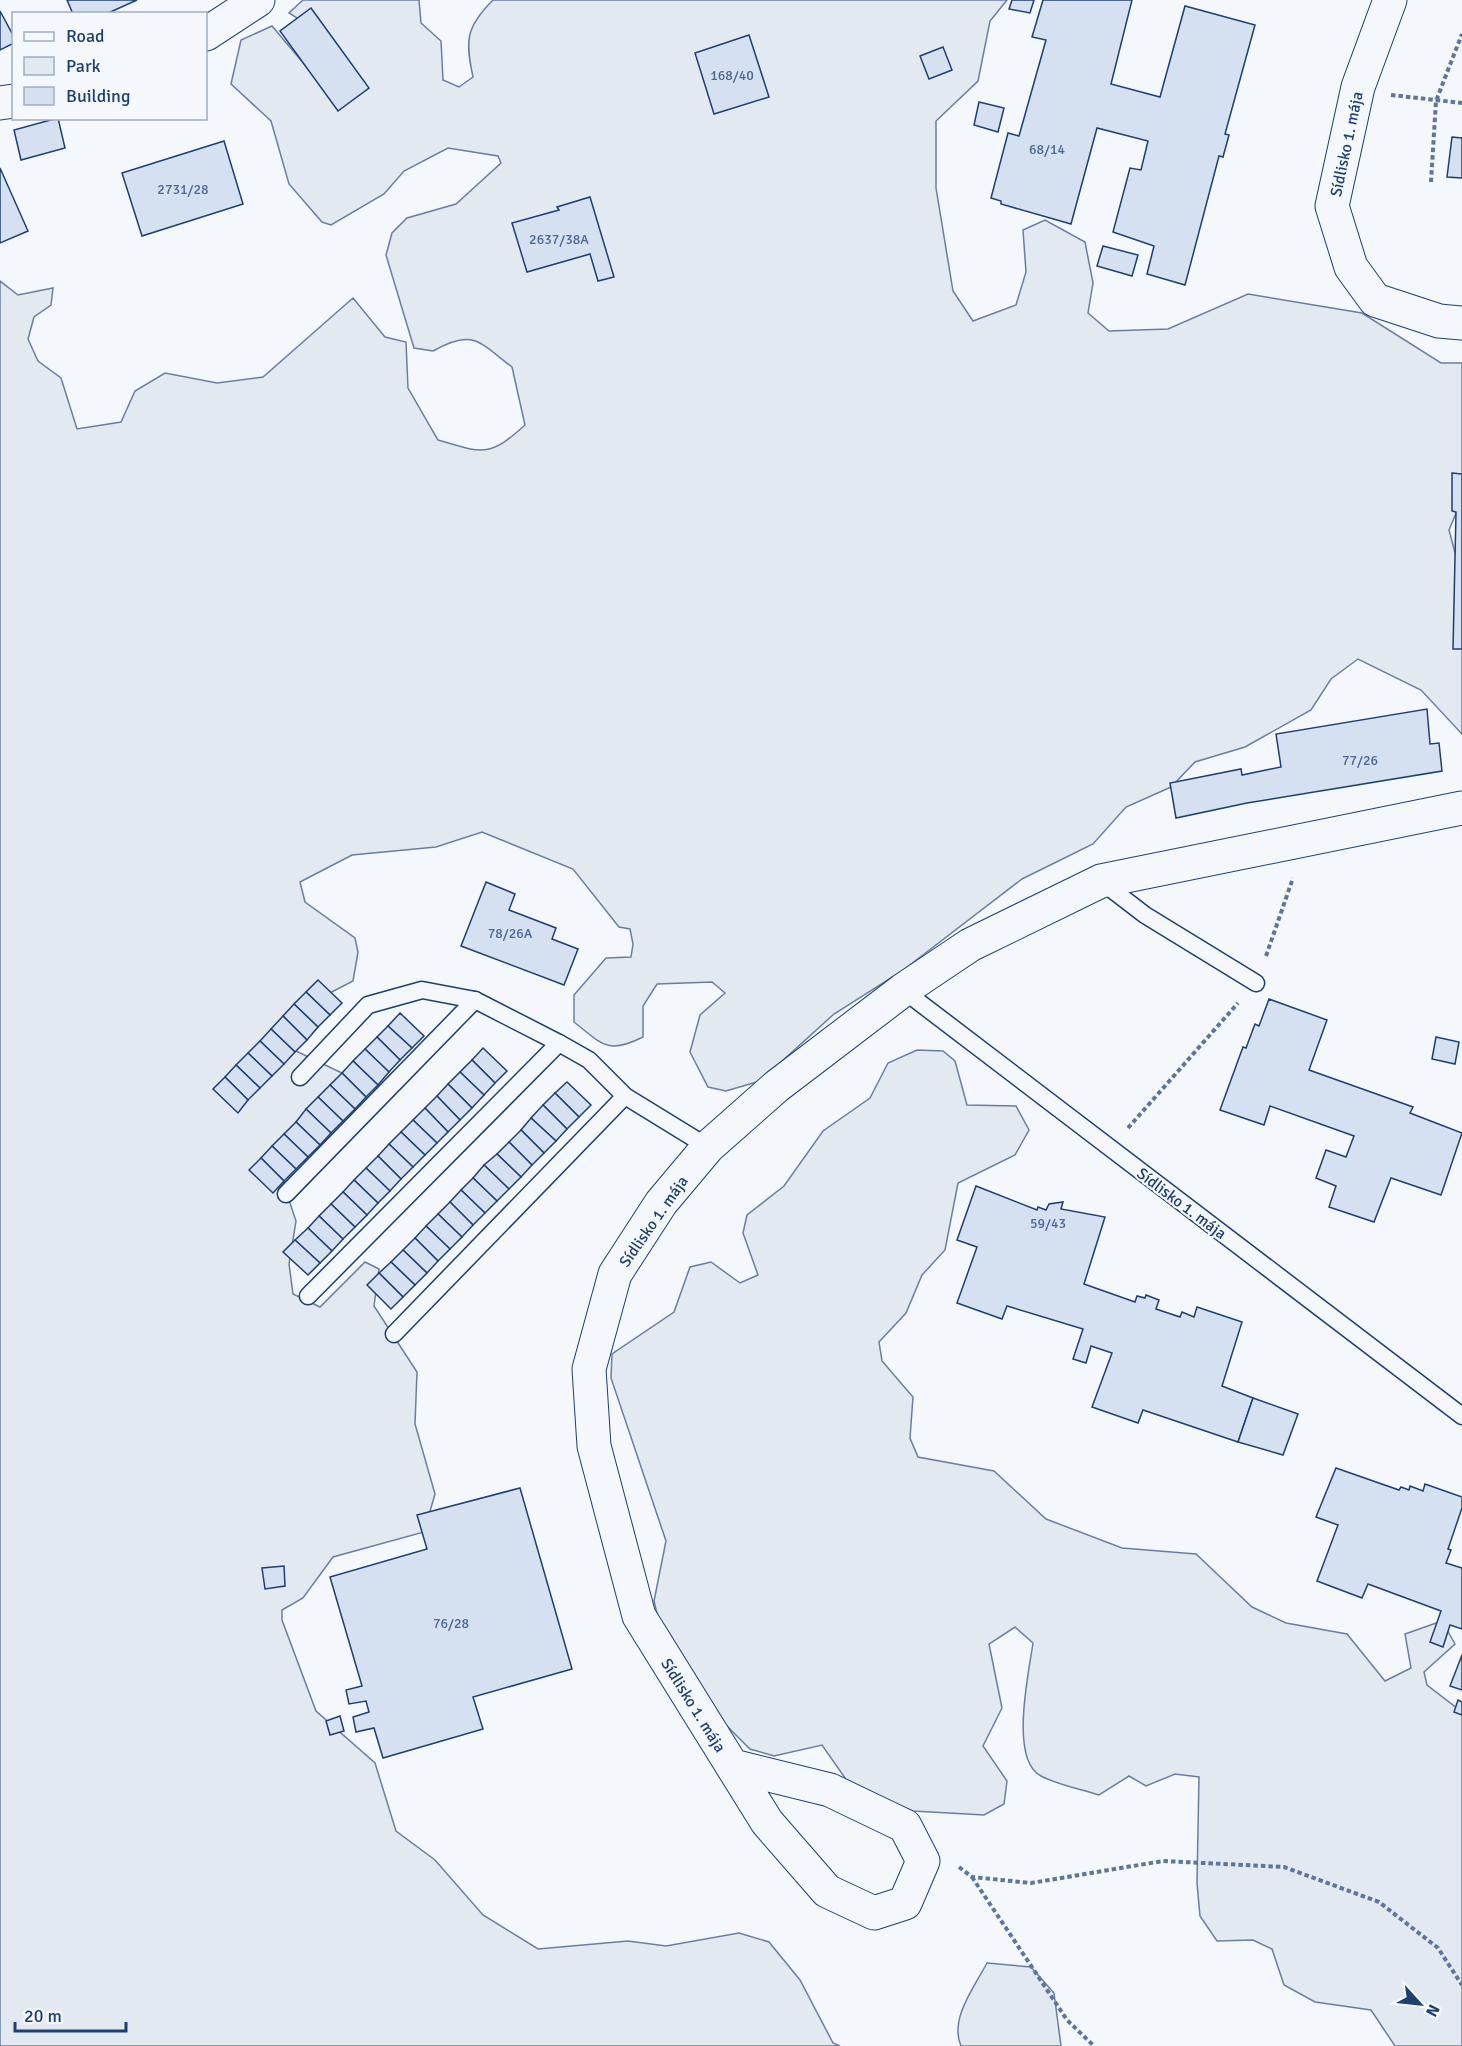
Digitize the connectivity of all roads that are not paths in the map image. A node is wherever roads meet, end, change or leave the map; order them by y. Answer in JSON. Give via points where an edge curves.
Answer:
{"nodes":[{"id":1,"x":258,"y":0,"type":"edge"},
{"id":2,"x":1390,"y":0,"type":"edge"},
{"id":3,"x":207,"y":33,"type":"edge"},
{"id":4,"x":1462,"y":323,"type":"edge"},
{"id":5,"x":1462,"y":808,"type":"edge"},
{"id":6,"x":1101,"y":881,"type":"junction"},
{"id":7,"x":1256,"y":983,"type":"road end"},
{"id":8,"x":903,"y":990,"type":"junction"},
{"id":9,"x":475,"y":1000,"type":"junction"},
{"id":10,"x":558,"y":1043,"type":"junction"},
{"id":11,"x":300,"y":1077,"type":"dead end"},
{"id":12,"x":625,"y":1096,"type":"junction"},
{"id":13,"x":708,"y":1146,"type":"junction"},
{"id":14,"x":286,"y":1194,"type":"dead end"},
{"id":15,"x":308,"y":1296,"type":"dead end"},
{"id":16,"x":394,"y":1335,"type":"dead end"},
{"id":17,"x":1462,"y":1416,"type":"edge"},
{"id":18,"x":733,"y":1766,"type":"junction"}],
"edges":[{"from":1,"to":3,"type":"street"},
{"from":2,"to":4,"type":"street","name":"Sídlisko 1. mája","via":[[1358,87],[1332,206],[1351,267],[1375,300],[1438,321]]},
{"from":5,"to":6,"type":"street","name":"Sídlisko 1. mája"},
{"from":6,"to":7,"type":"lane","via":[[1146,915]]},
{"from":6,"to":8,"type":"street","name":"Sídlisko 1. mája","via":[[969,945]]},
{"from":8,"to":13,"type":"street","name":"Sídlisko 1. mája","via":[[777,1086]]},
{"from":8,"to":17,"type":"lane","name":"Sídlisko 1. mája"},
{"from":9,"to":10,"type":"lane"},
{"from":9,"to":11,"type":"lane","via":[[422,990],[368,1005]]},
{"from":9,"to":14,"type":"lane"},
{"from":10,"to":12,"type":"lane","via":[[590,1060]]},
{"from":10,"to":15,"type":"lane"},
{"from":12,"to":13,"type":"lane"},
{"from":12,"to":16,"type":"lane"},
{"from":13,"to":18,"type":"street","name":"Sídlisko 1. mája","via":[[662,1203],[615,1274],[589,1369],[594,1446],[639,1616]]},
{"from":18,"to":18,"type":"street","name":"Sídlisko 1. mája","via":[[767,1822],[827,1892],[874,1913],[905,1903],[923,1861],[905,1826],[830,1790]]}]}
